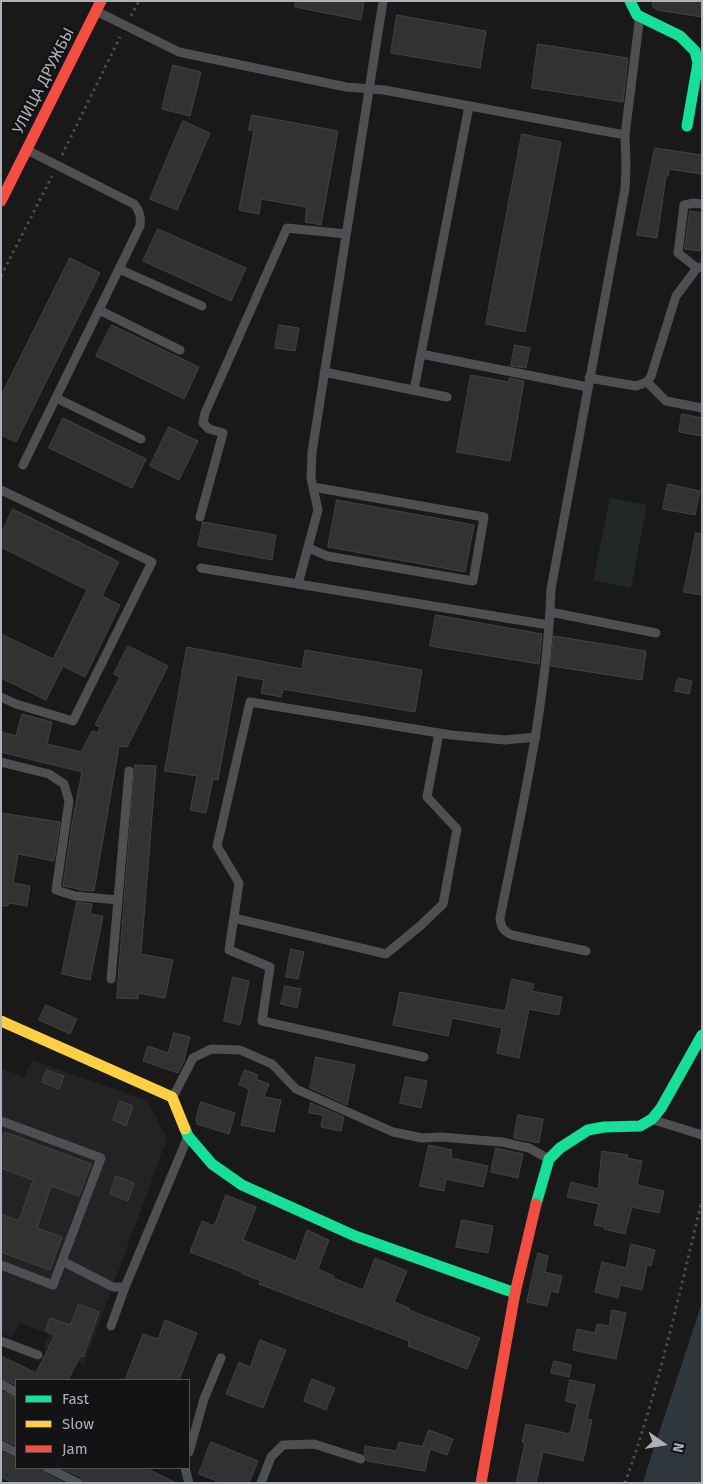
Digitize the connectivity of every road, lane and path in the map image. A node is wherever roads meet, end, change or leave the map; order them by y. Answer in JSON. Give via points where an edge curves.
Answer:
{"nodes":[{"id":1,"x":139,"y":1,"type":"edge"},
{"id":2,"x":383,"y":1,"type":"edge"},
{"id":3,"x":630,"y":1,"type":"edge"},
{"id":4,"x":99,"y":6,"type":"edge"},
{"id":5,"x":637,"y":15,"type":"junction"},
{"id":6,"x":126,"y":26,"type":"junction"},
{"id":7,"x":369,"y":88,"type":"junction"},
{"id":8,"x":469,"y":106,"type":"junction"},
{"id":9,"x":687,"y":126,"type":"dead end"},
{"id":10,"x":625,"y":135,"type":"junction"},
{"id":11,"x":27,"y":150,"type":"junction"},
{"id":12,"x":57,"y":166,"type":"junction"},
{"id":13,"x":2,"y":200,"type":"edge"},
{"id":14,"x":702,"y":204,"type":"edge"},
{"id":15,"x":346,"y":234,"type":"junction"},
{"id":16,"x":699,"y":268,"type":"edge"},
{"id":17,"x":119,"y":269,"type":"junction"},
{"id":18,"x":1,"y":276,"type":"edge"},
{"id":19,"x":202,"y":306,"type":"dead end"},
{"id":20,"x":99,"y":310,"type":"junction"},
{"id":21,"x":180,"y":350,"type":"dead end"},
{"id":22,"x":421,"y":354,"type":"junction"},
{"id":23,"x":324,"y":372,"type":"junction"},
{"id":24,"x":589,"y":382,"type":"junction"},
{"id":25,"x":647,"y":382,"type":"junction"},
{"id":26,"x":414,"y":390,"type":"junction"},
{"id":27,"x":447,"y":397,"type":"dead end"},
{"id":28,"x":56,"y":398,"type":"junction"},
{"id":29,"x":702,"y":408,"type":"edge"},
{"id":30,"x":142,"y":439,"type":"dead end"},
{"id":31,"x":23,"y":465,"type":"dead end"},
{"id":32,"x":313,"y":487,"type":"junction"},
{"id":33,"x":1,"y":490,"type":"edge"},
{"id":34,"x":200,"y":517,"type":"dead end"},
{"id":35,"x":309,"y":548,"type":"junction"},
{"id":36,"x":201,"y":568,"type":"dead end"},
{"id":37,"x":298,"y":584,"type":"junction"},
{"id":38,"x":550,"y":612,"type":"junction"},
{"id":39,"x":550,"y":625,"type":"junction"},
{"id":40,"x":656,"y":632,"type":"dead end"},
{"id":41,"x":1,"y":696,"type":"edge"},
{"id":42,"x":439,"y":733,"type":"junction"},
{"id":43,"x":536,"y":737,"type":"junction"},
{"id":44,"x":1,"y":762,"type":"edge"},
{"id":45,"x":129,"y":771,"type":"dead end"},
{"id":46,"x":118,"y":900,"type":"junction"},
{"id":47,"x":234,"y":918,"type":"junction"},
{"id":48,"x":586,"y":951,"type":"dead end"},
{"id":49,"x":111,"y":979,"type":"dead end"},
{"id":50,"x":1,"y":1021,"type":"edge"},
{"id":51,"x":702,"y":1035,"type":"edge"},
{"id":52,"x":424,"y":1057,"type":"dead end"},
{"id":53,"x":172,"y":1097,"type":"junction"},
{"id":54,"x":652,"y":1119,"type":"junction"},
{"id":55,"x":1,"y":1121,"type":"edge"},
{"id":56,"x":702,"y":1135,"type":"edge"},
{"id":57,"x":188,"y":1136,"type":"junction"},
{"id":58,"x":549,"y":1159,"type":"junction"},
{"id":59,"x":702,"y":1200,"type":"edge"},
{"id":60,"x":62,"y":1261,"type":"junction"},
{"id":61,"x":1,"y":1265,"type":"edge"},
{"id":62,"x":125,"y":1287,"type":"junction"},
{"id":63,"x":515,"y":1293,"type":"junction"},
{"id":64,"x":111,"y":1326,"type":"dead end"},
{"id":65,"x":1,"y":1341,"type":"edge"},
{"id":66,"x":38,"y":1355,"type":"dead end"},
{"id":67,"x":221,"y":1358,"type":"dead end"},
{"id":68,"x":1,"y":1384,"type":"edge"},
{"id":69,"x":15,"y":1391,"type":"edge"},
{"id":70,"x":1,"y":1444,"type":"edge"},
{"id":71,"x":190,"y":1448,"type":"edge"},
{"id":72,"x":15,"y":1451,"type":"edge"},
{"id":73,"x":361,"y":1459,"type":"dead end"},
{"id":74,"x":50,"y":1469,"type":"edge"},
{"id":75,"x":185,"y":1469,"type":"edge"},
{"id":76,"x":78,"y":1483,"type":"edge"},
{"id":77,"x":189,"y":1483,"type":"edge"},
{"id":78,"x":261,"y":1483,"type":"edge"},
{"id":79,"x":481,"y":1483,"type":"edge"},
{"id":80,"x":625,"y":1483,"type":"edge"}],
"edges":[{"from":1,"to":6,"type":"path"},
{"from":2,"to":7,"type":"lane"},
{"from":3,"to":5,"type":"street"},
{"from":4,"to":6,"type":"lane"},
{"from":4,"to":11,"type":"street","name":"УЛИЦА ДРУЖБЫ"},
{"from":5,"to":9,"type":"street","via":[[680,36],[694,51],[698,63]]},
{"from":5,"to":10,"type":"lane","via":[[640,23]]},
{"from":6,"to":7,"type":"lane","via":[[179,52],[346,87]]},
{"from":6,"to":12,"type":"path"},
{"from":7,"to":8,"type":"lane"},
{"from":7,"to":15,"type":"lane"},
{"from":8,"to":10,"type":"lane"},
{"from":8,"to":22,"type":"lane"},
{"from":10,"to":24,"type":"lane","via":[[625,190]]},
{"from":11,"to":12,"type":"lane"},
{"from":11,"to":13,"type":"street","name":"УЛИЦА ДРУЖБЫ"},
{"from":12,"to":17,"type":"lane","via":[[134,204],[138,210],[140,226]]},
{"from":12,"to":18,"type":"path"},
{"from":14,"to":16,"type":"lane","via":[[684,205],[678,253]]},
{"from":15,"to":23,"type":"lane"},
{"from":15,"to":34,"type":"lane","via":[[287,228],[205,413],[204,424],[223,433]]},
{"from":16,"to":25,"type":"lane","via":[[676,296],[652,376]]},
{"from":17,"to":19,"type":"lane"},
{"from":17,"to":20,"type":"lane"},
{"from":20,"to":21,"type":"lane"},
{"from":20,"to":28,"type":"lane"},
{"from":22,"to":24,"type":"lane"},
{"from":22,"to":26,"type":"lane"},
{"from":23,"to":26,"type":"lane"},
{"from":23,"to":32,"type":"lane","via":[[312,452]]},
{"from":24,"to":25,"type":"lane","via":[[636,386]]},
{"from":24,"to":38,"type":"lane","via":[[551,588]]},
{"from":25,"to":29,"type":"lane","via":[[666,400]]},
{"from":26,"to":27,"type":"lane"},
{"from":28,"to":30,"type":"lane"},
{"from":28,"to":31,"type":"lane"},
{"from":32,"to":35,"type":"lane","via":[[318,510]]},
{"from":32,"to":35,"type":"lane","via":[[484,518],[473,581],[327,556]]},
{"from":33,"to":41,"type":"lane","via":[[152,562],[73,720],[16,704]]},
{"from":35,"to":37,"type":"lane"},
{"from":36,"to":37,"type":"lane"},
{"from":37,"to":39,"type":"lane"},
{"from":38,"to":39,"type":"lane"},
{"from":38,"to":40,"type":"lane"},
{"from":39,"to":43,"type":"lane"},
{"from":42,"to":43,"type":"lane","via":[[505,740]]},
{"from":42,"to":47,"type":"lane","via":[[427,797],[457,829],[443,904],[420,926],[386,954]]},
{"from":42,"to":47,"type":"lane","via":[[250,702],[217,846],[239,883]]},
{"from":43,"to":48,"type":"lane","via":[[501,925],[512,935]]},
{"from":44,"to":46,"type":"lane","via":[[49,774],[64,784],[69,801],[56,890],[74,896]]},
{"from":45,"to":46,"type":"lane"},
{"from":46,"to":49,"type":"lane"},
{"from":47,"to":52,"type":"lane","via":[[229,950],[270,967],[262,1021]]},
{"from":50,"to":53,"type":"street"},
{"from":51,"to":54,"type":"street"},
{"from":53,"to":57,"type":"street"},
{"from":53,"to":58,"type":"lane","via":[[193,1058],[211,1049],[240,1050],[272,1064],[296,1089],[393,1132],[422,1138],[502,1142],[528,1148]]},
{"from":54,"to":56,"type":"lane"},
{"from":54,"to":58,"type":"street","via":[[640,1126],[588,1130]]},
{"from":55,"to":60,"type":"lane","via":[[101,1158]]},
{"from":57,"to":62,"type":"lane"},
{"from":57,"to":63,"type":"street","via":[[212,1164],[242,1185],[355,1236]]},
{"from":58,"to":63,"type":"street"},
{"from":59,"to":80,"type":"path","via":[[652,1399]]},
{"from":60,"to":61,"type":"lane","via":[[53,1285]]},
{"from":60,"to":62,"type":"lane","via":[[112,1288]]},
{"from":62,"to":64,"type":"lane"},
{"from":63,"to":79,"type":"street"},
{"from":65,"to":66,"type":"lane"},
{"from":67,"to":71,"type":"lane","via":[[204,1399]]},
{"from":68,"to":69,"type":"lane"},
{"from":70,"to":72,"type":"lane"},
{"from":73,"to":78,"type":"lane","via":[[314,1444],[283,1445],[271,1457]]},
{"from":74,"to":76,"type":"lane"},
{"from":75,"to":77,"type":"lane"}]}
